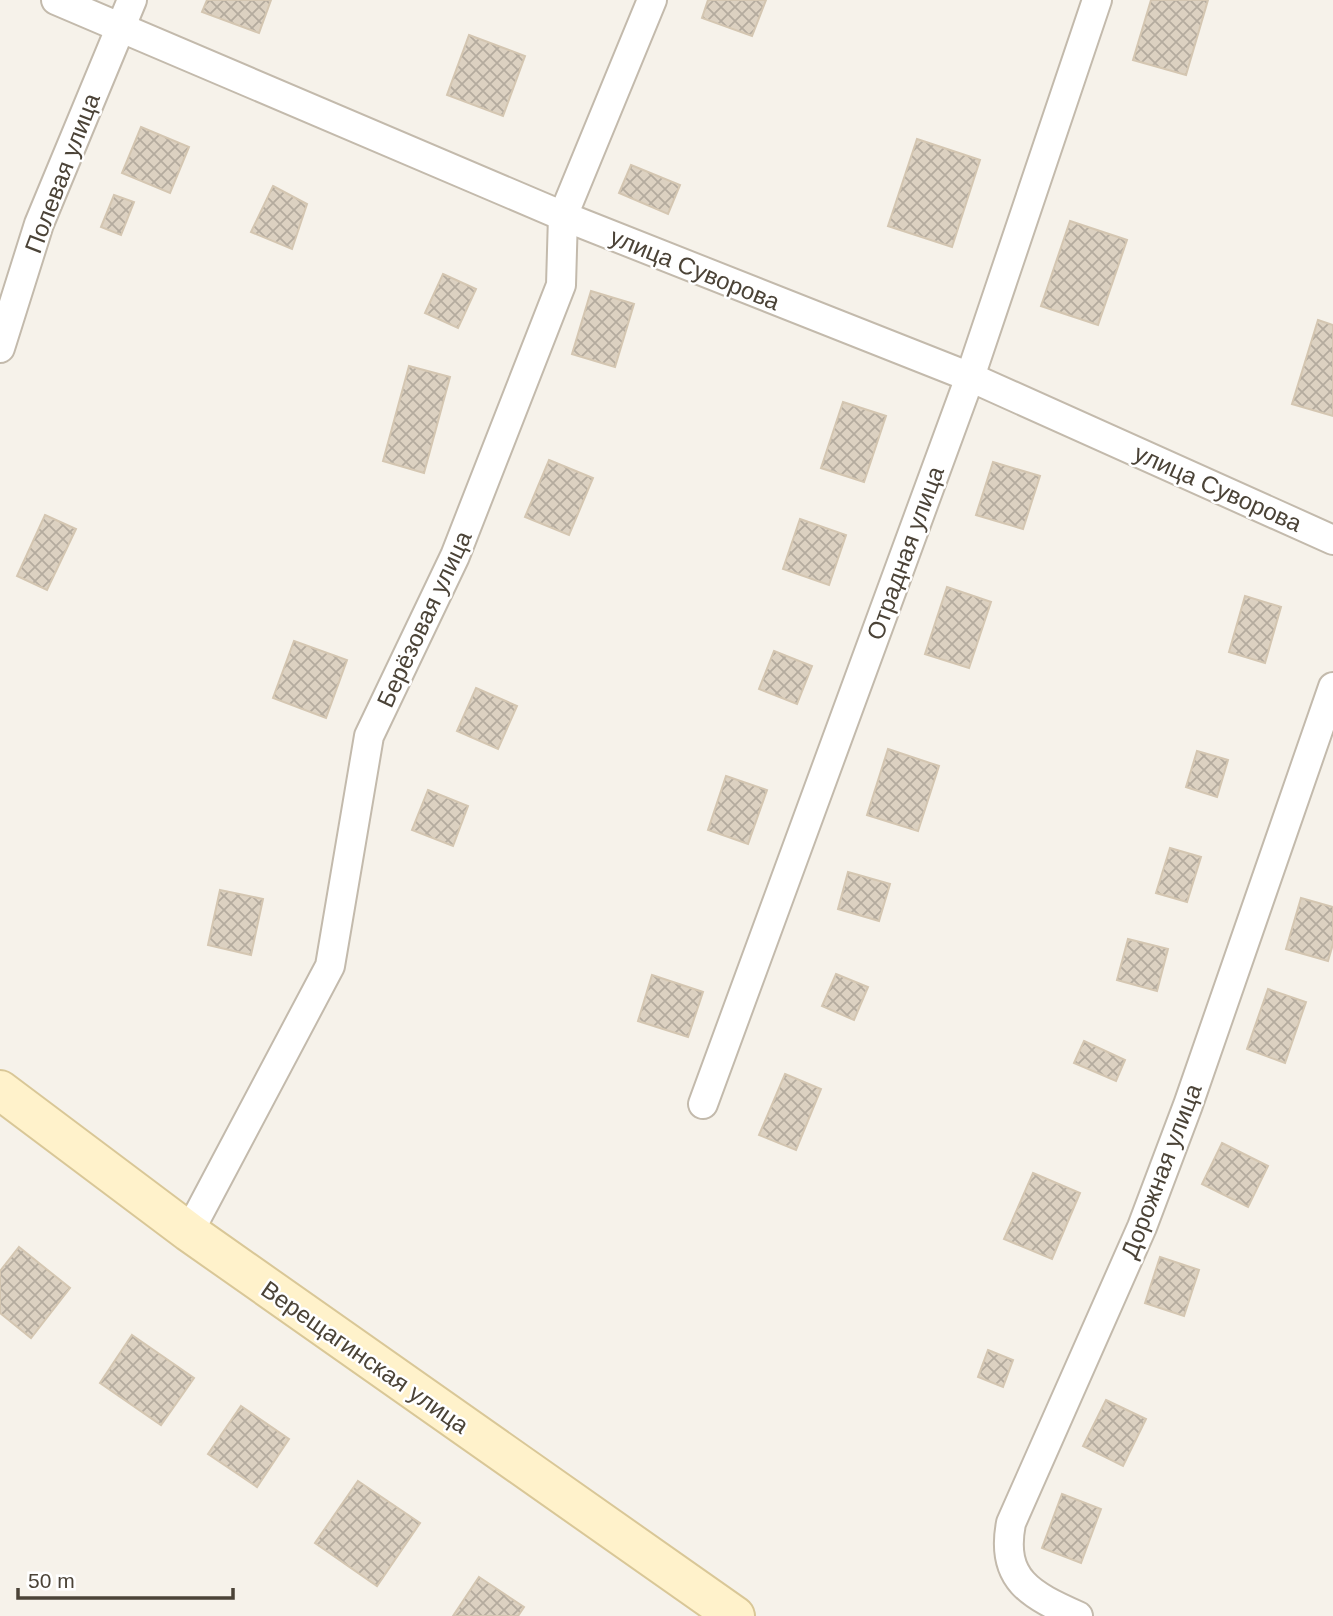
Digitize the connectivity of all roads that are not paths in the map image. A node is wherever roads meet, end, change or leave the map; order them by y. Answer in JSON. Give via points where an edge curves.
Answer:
{"nodes":[{"id":1,"x":56,"y":0,"type":"edge"},
{"id":2,"x":132,"y":0,"type":"edge"},
{"id":3,"x":652,"y":0,"type":"edge"},
{"id":4,"x":1097,"y":0,"type":"edge"},
{"id":5,"x":120,"y":27,"type":"junction"},
{"id":6,"x":563,"y":216,"type":"junction"},
{"id":7,"x":0,"y":348,"type":"edge"},
{"id":8,"x":970,"y":377,"type":"junction"},
{"id":9,"x":1333,"y":540,"type":"edge"},
{"id":10,"x":1333,"y":687,"type":"edge"},
{"id":11,"x":0,"y":1090,"type":"edge"},
{"id":12,"x":703,"y":1104,"type":"dead end"},
{"id":13,"x":189,"y":1232,"type":"junction"},
{"id":14,"x":735,"y":1616,"type":"edge"},
{"id":15,"x":1078,"y":1616,"type":"edge"}],
"edges":[{"from":1,"to":5,"type":"street","name":"улица Суворова"},
{"from":2,"to":5,"type":"street","name":"Полевая улица"},
{"from":3,"to":6,"type":"street","name":"Берёзовая улица"},
{"from":4,"to":8,"type":"street","name":"Отрадная улица"},
{"from":5,"to":6,"type":"street","name":"улица Суворова"},
{"from":5,"to":7,"type":"street","name":"Полевая улица","via":[[39,224]]},
{"from":6,"to":8,"type":"street","name":"улица Суворова"},
{"from":6,"to":13,"type":"street","name":"Берёзовая улица","via":[[561,285],[455,556],[369,736],[330,966]]},
{"from":8,"to":9,"type":"street","name":"улица Суворова"},
{"from":8,"to":12,"type":"street","name":"Отрадная улица"},
{"from":10,"to":15,"type":"street","name":"Дорожная улица","via":[[1142,1227],[1011,1523],[1006,1549],[1012,1570],[1043,1598]]},
{"from":11,"to":13,"type":"main road","name":"Верещагинская улица"},
{"from":13,"to":14,"type":"main road","name":"Верещагинская улица"}]}
